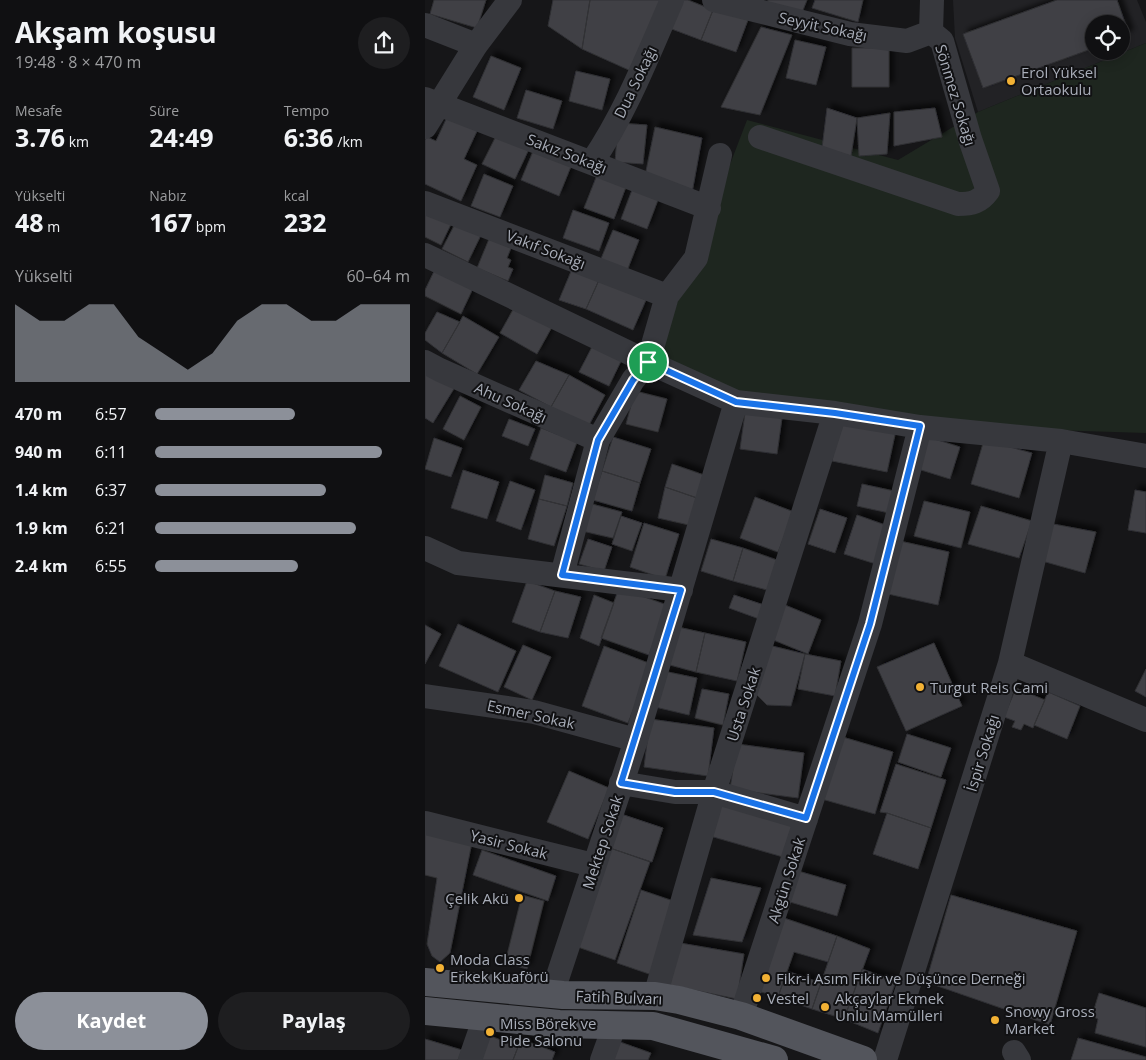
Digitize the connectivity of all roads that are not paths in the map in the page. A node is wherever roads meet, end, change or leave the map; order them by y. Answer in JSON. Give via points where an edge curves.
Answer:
{"nodes":[{"id":1,"x":510,"y":0,"type":"edge"},
{"id":2,"x":673,"y":0,"type":"edge"},
{"id":3,"x":715,"y":0,"type":"edge"},
{"id":4,"x":932,"y":0,"type":"edge"},
{"id":5,"x":425,"y":26,"type":"edge"},
{"id":6,"x":931,"y":32,"type":"junction"},
{"id":7,"x":476,"y":45,"type":"junction"},
{"id":8,"x":432,"y":101,"type":"edge"},
{"id":9,"x":425,"y":127,"type":"edge"},
{"id":10,"x":760,"y":137,"type":"dead end"},
{"id":11,"x":720,"y":155,"type":"dead end"},
{"id":12,"x":592,"y":162,"type":"junction"},
{"id":13,"x":425,"y":203,"type":"edge"},
{"id":14,"x":709,"y":208,"type":"junction"},
{"id":15,"x":425,"y":255,"type":"edge"},
{"id":16,"x":667,"y":296,"type":"junction"},
{"id":17,"x":425,"y":362,"type":"edge"},
{"id":18,"x":648,"y":362,"type":"junction"},
{"id":19,"x":736,"y":402,"type":"junction"},
{"id":20,"x":835,"y":413,"type":"junction"},
{"id":21,"x":920,"y":426,"type":"junction"},
{"id":22,"x":598,"y":440,"type":"junction"},
{"id":23,"x":1061,"y":441,"type":"junction"},
{"id":24,"x":1146,"y":456,"type":"edge"},
{"id":25,"x":425,"y":548,"type":"edge"},
{"id":26,"x":562,"y":575,"type":"junction"},
{"id":27,"x":681,"y":590,"type":"junction"},
{"id":28,"x":1010,"y":663,"type":"junction"},
{"id":29,"x":425,"y":696,"type":"edge"},
{"id":30,"x":1146,"y":720,"type":"edge"},
{"id":31,"x":636,"y":740,"type":"junction"},
{"id":32,"x":621,"y":783,"type":"junction"},
{"id":33,"x":714,"y":792,"type":"junction"},
{"id":34,"x":806,"y":818,"type":"junction"},
{"id":35,"x":425,"y":823,"type":"edge"},
{"id":36,"x":593,"y":865,"type":"junction"},
{"id":37,"x":425,"y":982,"type":"edge"},
{"id":38,"x":552,"y":994,"type":"junction"},
{"id":39,"x":655,"y":996,"type":"junction"},
{"id":40,"x":425,"y":1011,"type":"edge"},
{"id":41,"x":741,"y":1016,"type":"junction"},
{"id":42,"x":485,"y":1017,"type":"junction"},
{"id":43,"x":615,"y":1024,"type":"junction"},
{"id":44,"x":744,"y":1056,"type":"edge"},
{"id":45,"x":470,"y":1060,"type":"edge"},
{"id":46,"x":601,"y":1060,"type":"edge"},
{"id":47,"x":774,"y":1060,"type":"edge"},
{"id":48,"x":863,"y":1060,"type":"edge"},
{"id":49,"x":885,"y":1060,"type":"edge"}],
"edges":[{"from":1,"to":7,"type":"street"},
{"from":2,"to":12,"type":"street","name":"Dua Sokağı","via":[[639,76],[605,144]]},
{"from":3,"to":6,"type":"street","name":"Seyyit Sokağı","via":[[850,34],[907,41]]},
{"from":4,"to":6,"type":"street","name":"Sönmez Sokağı"},
{"from":5,"to":7,"type":"street"},
{"from":6,"to":10,"type":"street","name":"Sönmez Sokağı","via":[[942,41],[988,191],[979,201],[959,204]]},
{"from":7,"to":8,"type":"street"},
{"from":8,"to":9,"type":"street"},
{"from":8,"to":12,"type":"street","name":"Sakız Sokağı"},
{"from":11,"to":14,"type":"street"},
{"from":12,"to":14,"type":"street","name":"Sakız Sokağı"},
{"from":13,"to":16,"type":"street","name":"Vakıf Sokağı"},
{"from":14,"to":16,"type":"street","via":[[696,258]]},
{"from":15,"to":18,"type":"street"},
{"from":16,"to":18,"type":"street"},
{"from":17,"to":22,"type":"street","name":"Ahu Sokağı"},
{"from":18,"to":19,"type":"street"},
{"from":18,"to":22,"type":"street","via":[[633,380]]},
{"from":19,"to":20,"type":"street"},
{"from":19,"to":27,"type":"street","name":"Mektep Sokak"},
{"from":20,"to":21,"type":"street"},
{"from":20,"to":33,"type":"street","name":"Usta Sokak"},
{"from":21,"to":23,"type":"street"},
{"from":21,"to":34,"type":"street","name":"Akgün Sokak","via":[[870,624]]},
{"from":22,"to":26,"type":"street"},
{"from":23,"to":24,"type":"street"},
{"from":23,"to":28,"type":"street","name":"İspir Sokağı"},
{"from":25,"to":26,"type":"street","via":[[458,562]]},
{"from":26,"to":27,"type":"street"},
{"from":27,"to":31,"type":"street","name":"Mektep Sokak"},
{"from":28,"to":30,"type":"street"},
{"from":28,"to":49,"type":"street","name":"İspir Sokağı"},
{"from":29,"to":31,"type":"street","name":"Esmer Sokak","via":[[534,712]]},
{"from":31,"to":32,"type":"street","name":"Mektep Sokak"},
{"from":32,"to":33,"type":"street","via":[[675,792]]},
{"from":32,"to":36,"type":"street","name":"Mektep Sokak"},
{"from":33,"to":34,"type":"street"},
{"from":33,"to":39,"type":"street","name":"Usta Sokak"},
{"from":34,"to":41,"type":"street","name":"Akgün Sokak"},
{"from":35,"to":36,"type":"street","name":"Yasir Sokak"},
{"from":36,"to":38,"type":"street","name":"Mektep Sokak"},
{"from":37,"to":38,"type":"main road","name":"Fatih Bulvarı"},
{"from":38,"to":39,"type":"main road","name":"Fatih Bulvarı"},
{"from":39,"to":41,"type":"main road","name":"Fatih Bulvarı"},
{"from":40,"to":42,"type":"main road","name":"Fatih Bulvarı"},
{"from":41,"to":48,"type":"main road","name":"Fatih Bulvarı"},
{"from":42,"to":43,"type":"main road","name":"Fatih Bulvarı","via":[[559,1024]]},
{"from":42,"to":45,"type":"street"},
{"from":43,"to":44,"type":"main road","name":"Fatih Bulvarı","via":[[653,1026]]},
{"from":43,"to":46,"type":"street"},
{"from":44,"to":47,"type":"main road","name":"Fatih Bulvarı"}]}
